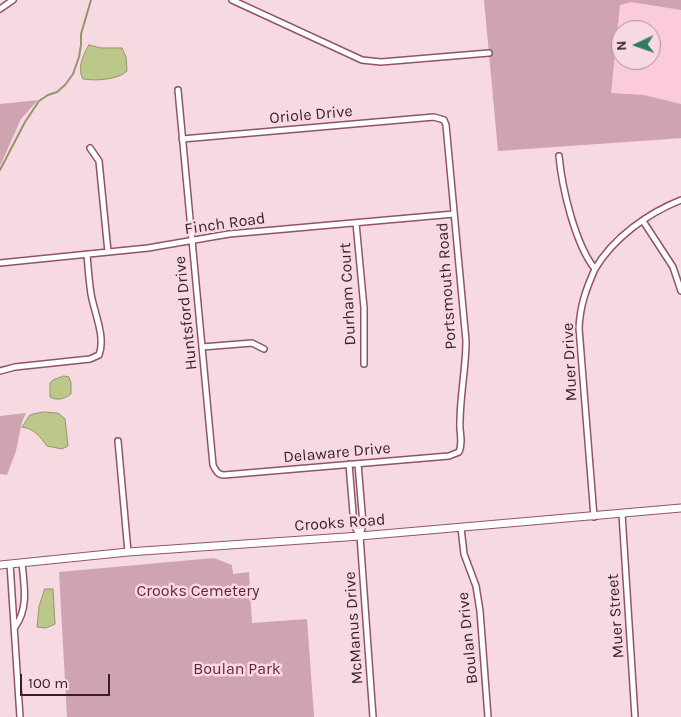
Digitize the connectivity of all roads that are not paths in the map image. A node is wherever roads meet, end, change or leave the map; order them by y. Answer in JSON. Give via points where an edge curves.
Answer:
{"nodes":[{"id":1,"x":13,"y":0,"type":"edge"},
{"id":2,"x":232,"y":0,"type":"edge"},
{"id":3,"x":0,"y":9,"type":"edge"},
{"id":4,"x":488,"y":53,"type":"dead end"},
{"id":5,"x":178,"y":90,"type":"dead end"},
{"id":6,"x":442,"y":119,"type":"joint"},
{"id":7,"x":182,"y":139,"type":"junction"},
{"id":8,"x":90,"y":148,"type":"dead end"},
{"id":9,"x":559,"y":156,"type":"dead end"},
{"id":10,"x":681,"y":200,"type":"edge"},
{"id":11,"x":454,"y":214,"type":"junction"},
{"id":12,"x":643,"y":221,"type":"junction"},
{"id":13,"x":356,"y":223,"type":"junction"},
{"id":14,"x":191,"y":241,"type":"junction"},
{"id":15,"x":108,"y":252,"type":"junction"},
{"id":16,"x":88,"y":254,"type":"junction"},
{"id":17,"x":0,"y":263,"type":"edge"},
{"id":18,"x":595,"y":269,"type":"junction"},
{"id":19,"x":681,"y":290,"type":"edge"},
{"id":20,"x":202,"y":348,"type":"junction"},
{"id":21,"x":264,"y":349,"type":"dead end"},
{"id":22,"x":364,"y":364,"type":"dead end"},
{"id":23,"x":0,"y":371,"type":"edge"},
{"id":24,"x":118,"y":441,"type":"dead end"},
{"id":25,"x":459,"y":452,"type":"joint"},
{"id":26,"x":349,"y":464,"type":"junction"},
{"id":27,"x":358,"y":464,"type":"junction"},
{"id":28,"x":218,"y":473,"type":"joint"},
{"id":29,"x":681,"y":508,"type":"edge"},
{"id":30,"x":622,"y":514,"type":"junction"},
{"id":31,"x":594,"y":517,"type":"junction"},
{"id":32,"x":461,"y":528,"type":"junction"},
{"id":33,"x":360,"y":536,"type":"junction"},
{"id":34,"x":128,"y":552,"type":"junction"},
{"id":35,"x":22,"y":563,"type":"junction"},
{"id":36,"x":10,"y":564,"type":"junction"},
{"id":37,"x":0,"y":565,"type":"edge"},
{"id":38,"x":15,"y":627,"type":"junction"},
{"id":39,"x":20,"y":717,"type":"edge"},
{"id":40,"x":373,"y":717,"type":"edge"},
{"id":41,"x":488,"y":717,"type":"edge"},
{"id":42,"x":635,"y":717,"type":"edge"}],
"edges":[{"from":1,"to":3,"type":"street"},
{"from":2,"to":4,"type":"street","via":[[362,60],[382,62]]},
{"from":5,"to":7,"type":"street","name":"Huntsford Drive"},
{"from":6,"to":7,"type":"street","name":"Oriole Drive","via":[[434,117]]},
{"from":6,"to":11,"type":"street","name":"Portsmouth Road","via":[[446,124]]},
{"from":7,"to":14,"type":"street","name":"Huntsford Drive"},
{"from":8,"to":15,"type":"street","via":[[99,161]]},
{"from":9,"to":18,"type":"street","via":[[574,222]]},
{"from":10,"to":12,"type":"street","name":"Muer Drive"},
{"from":11,"to":13,"type":"street","name":"Finch Road"},
{"from":11,"to":25,"type":"street","name":"Portsmouth Road","via":[[466,341]]},
{"from":12,"to":18,"type":"street","name":"Muer Drive","via":[[620,240]]},
{"from":12,"to":19,"type":"street","via":[[673,268]]},
{"from":13,"to":14,"type":"street","name":"Finch Road","via":[[229,234]]},
{"from":13,"to":22,"type":"street","name":"Durham Court","via":[[364,308]]},
{"from":14,"to":15,"type":"street","name":"Finch Road"},
{"from":14,"to":20,"type":"street","name":"Huntsford Drive"},
{"from":15,"to":16,"type":"street","name":"Finch Road"},
{"from":16,"to":17,"type":"street","name":"Finch Road"},
{"from":16,"to":23,"type":"street","via":[[91,294],[101,346],[99,355],[90,359]]},
{"from":18,"to":31,"type":"street","name":"Muer Drive","via":[[582,302],[579,328]]},
{"from":20,"to":21,"type":"street","via":[[252,343]]},
{"from":20,"to":28,"type":"street","name":"Huntsford Drive","via":[[214,465]]},
{"from":24,"to":34,"type":"street"},
{"from":25,"to":27,"type":"street","name":"Delaware Drive","via":[[449,456]]},
{"from":26,"to":27,"type":"street","name":"Delaware Drive"},
{"from":26,"to":28,"type":"street","name":"Delaware Drive"},
{"from":26,"to":33,"type":"street","via":[[354,525]]},
{"from":27,"to":33,"type":"street","via":[[363,524]]},
{"from":29,"to":30,"type":"main road","name":"Crooks Road"},
{"from":30,"to":31,"type":"main road","name":"Crooks Road"},
{"from":30,"to":42,"type":"street","name":"Muer Street"},
{"from":31,"to":32,"type":"main road","name":"Crooks Road"},
{"from":32,"to":33,"type":"main road","name":"Crooks Road"},
{"from":32,"to":41,"type":"street","name":"Boulan Drive","via":[[464,554],[476,586],[480,611]]},
{"from":33,"to":34,"type":"main road","name":"Crooks Road"},
{"from":33,"to":40,"type":"street","name":"McManus Drive"},
{"from":34,"to":35,"type":"main road","name":"Crooks Road"},
{"from":35,"to":36,"type":"main road","name":"Crooks Road"},
{"from":35,"to":38,"type":"street","via":[[24,608]]},
{"from":36,"to":37,"type":"main road","name":"Crooks Road"},
{"from":36,"to":38,"type":"street"},
{"from":38,"to":39,"type":"street"}]}
